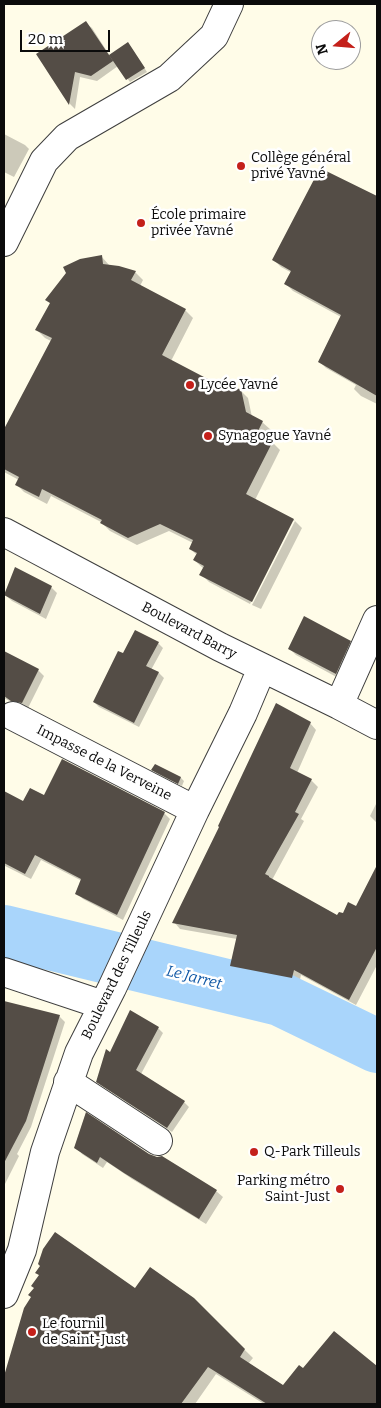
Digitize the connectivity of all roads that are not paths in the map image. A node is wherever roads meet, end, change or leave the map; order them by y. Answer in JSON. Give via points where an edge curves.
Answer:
{"nodes":[{"id":1,"x":229,"y":4,"type":"edge"},
{"id":2,"x":4,"y":242,"type":"edge"},
{"id":3,"x":4,"y":532,"type":"edge"},
{"id":4,"x":377,"y":620,"type":"edge"},
{"id":5,"x":262,"y":668,"type":"junction"},
{"id":6,"x":340,"y":705,"type":"junction"},
{"id":7,"x":13,"y":716,"type":"dead end"},
{"id":8,"x":377,"y":725,"type":"edge"},
{"id":9,"x":195,"y":810,"type":"junction"},
{"id":10,"x":4,"y":972,"type":"edge"},
{"id":11,"x":107,"y":997,"type":"junction"},
{"id":12,"x":68,"y":1082,"type":"junction"},
{"id":13,"x":158,"y":1141,"type":"dead end"},
{"id":14,"x":4,"y":1294,"type":"edge"}],
"edges":[{"from":1,"to":2,"type":"street","via":[[214,36],[169,78],[67,137],[44,162]]},
{"from":3,"to":5,"type":"street","name":"Boulevard Barry"},
{"from":4,"to":6,"type":"street"},
{"from":5,"to":6,"type":"street","name":"Boulevard Barry"},
{"from":5,"to":9,"type":"street","name":"Boulevard des Tilleuls"},
{"from":6,"to":8,"type":"street","name":"Boulevard Barry"},
{"from":7,"to":9,"type":"street","name":"Impasse de la Verveine"},
{"from":9,"to":11,"type":"street","name":"Boulevard des Tilleuls"},
{"from":10,"to":11,"type":"street"},
{"from":11,"to":12,"type":"street","name":"Boulevard des Tilleuls"},
{"from":12,"to":13,"type":"street"},
{"from":12,"to":14,"type":"street","name":"Boulevard des Tilleuls","via":[[45,1152],[22,1250]]}]}
